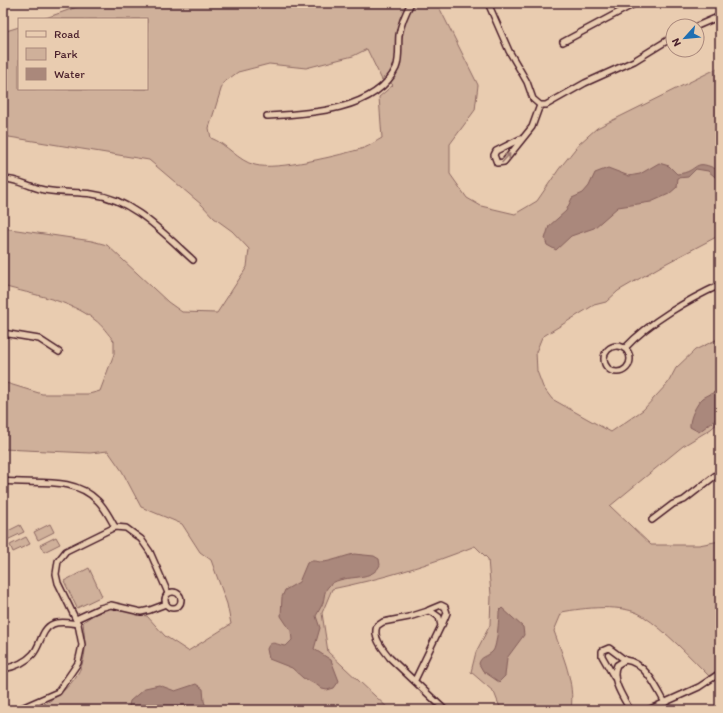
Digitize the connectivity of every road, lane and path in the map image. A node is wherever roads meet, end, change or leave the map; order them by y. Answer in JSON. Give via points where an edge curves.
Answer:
{"nodes":[{"id":1,"x":411,"y":3,"type":"edge"},
{"id":2,"x":488,"y":3,"type":"edge"},
{"id":3,"x":636,"y":3,"type":"edge"},
{"id":4,"x":720,"y":16,"type":"edge"},
{"id":5,"x":705,"y":23,"type":"edge"},
{"id":6,"x":563,"y":42,"type":"dead end"},
{"id":7,"x":665,"y":43,"type":"edge"},
{"id":8,"x":540,"y":106,"type":"junction"},
{"id":9,"x":267,"y":116,"type":"dead end"},
{"id":10,"x":520,"y":139,"type":"junction"},
{"id":11,"x":3,"y":179,"type":"edge"},
{"id":12,"x":192,"y":260,"type":"dead end"},
{"id":13,"x":720,"y":285,"type":"edge"},
{"id":14,"x":3,"y":333,"type":"edge"},
{"id":15,"x":625,"y":348,"type":"junction"},
{"id":16,"x":59,"y":352,"type":"dead end"},
{"id":17,"x":720,"y":472,"type":"edge"},
{"id":18,"x":3,"y":481,"type":"edge"},
{"id":19,"x":652,"y":520,"type":"dead end"},
{"id":20,"x":115,"y":527,"type":"junction"},
{"id":21,"x":168,"y":593,"type":"junction"},
{"id":22,"x":166,"y":604,"type":"junction"},
{"id":23,"x":428,"y":611,"type":"junction"},
{"id":24,"x":77,"y":621,"type":"junction"},
{"id":25,"x":441,"y":626,"type":"junction"},
{"id":26,"x":625,"y":660,"type":"junction"},
{"id":27,"x":3,"y":670,"type":"edge"},
{"id":28,"x":720,"y":673,"type":"edge"},
{"id":29,"x":415,"y":680,"type":"junction"},
{"id":30,"x":616,"y":680,"type":"junction"},
{"id":31,"x":665,"y":702,"type":"junction"},
{"id":32,"x":628,"y":709,"type":"edge"},
{"id":33,"x":17,"y":710,"type":"edge"},
{"id":34,"x":445,"y":710,"type":"edge"},
{"id":35,"x":648,"y":710,"type":"edge"}],
"edges":[{"from":1,"to":9,"type":"street","via":[[399,34],[397,67],[384,86],[369,96],[342,107],[306,114]]},
{"from":2,"to":8,"type":"street","via":[[533,99]]},
{"from":3,"to":6,"type":"street"},
{"from":4,"to":5,"type":"street"},
{"from":7,"to":8,"type":"street"},
{"from":8,"to":10,"type":"street","via":[[532,127]]},
{"from":10,"to":10,"type":"street","one_way":true,"via":[[496,151],[496,162],[504,162]]},
{"from":11,"to":12,"type":"street","via":[[15,179],[42,190],[93,194],[113,199],[150,221]]},
{"from":13,"to":15,"type":"street","via":[[639,334]]},
{"from":14,"to":16,"type":"street","via":[[39,339]]},
{"from":15,"to":15,"type":"street","via":[[616,346],[608,350],[604,360],[609,368],[619,371],[627,367],[630,357]]},
{"from":17,"to":19,"type":"street","via":[[684,500],[673,504]]},
{"from":18,"to":20,"type":"street","via":[[63,483],[80,488],[98,502]]},
{"from":20,"to":21,"type":"street","via":[[133,532],[141,539],[150,552]]},
{"from":20,"to":24,"type":"street","via":[[72,548],[58,561],[58,583]]},
{"from":21,"to":22,"type":"street","via":[[165,598]]},
{"from":21,"to":22,"type":"street","via":[[177,594],[180,602],[172,607]]},
{"from":22,"to":24,"type":"street","via":[[141,612],[111,605]]},
{"from":23,"to":25,"type":"street","via":[[439,617]]},
{"from":23,"to":25,"type":"street","via":[[441,605],[445,607],[447,613]]},
{"from":23,"to":29,"type":"street","via":[[383,622],[376,630],[383,648],[396,664]]},
{"from":24,"to":27,"type":"street","via":[[52,624],[44,631],[37,648],[28,659]]},
{"from":24,"to":33,"type":"street","via":[[82,645],[78,662],[58,692]]},
{"from":25,"to":29,"type":"street"},
{"from":26,"to":30,"type":"street","via":[[615,668]]},
{"from":26,"to":30,"type":"street","via":[[609,648],[602,651],[602,656]]},
{"from":26,"to":31,"type":"street","via":[[633,662],[646,673]]},
{"from":28,"to":31,"type":"street","via":[[699,687]]},
{"from":29,"to":34,"type":"street"},
{"from":30,"to":32,"type":"street"},
{"from":31,"to":35,"type":"street"}]}
